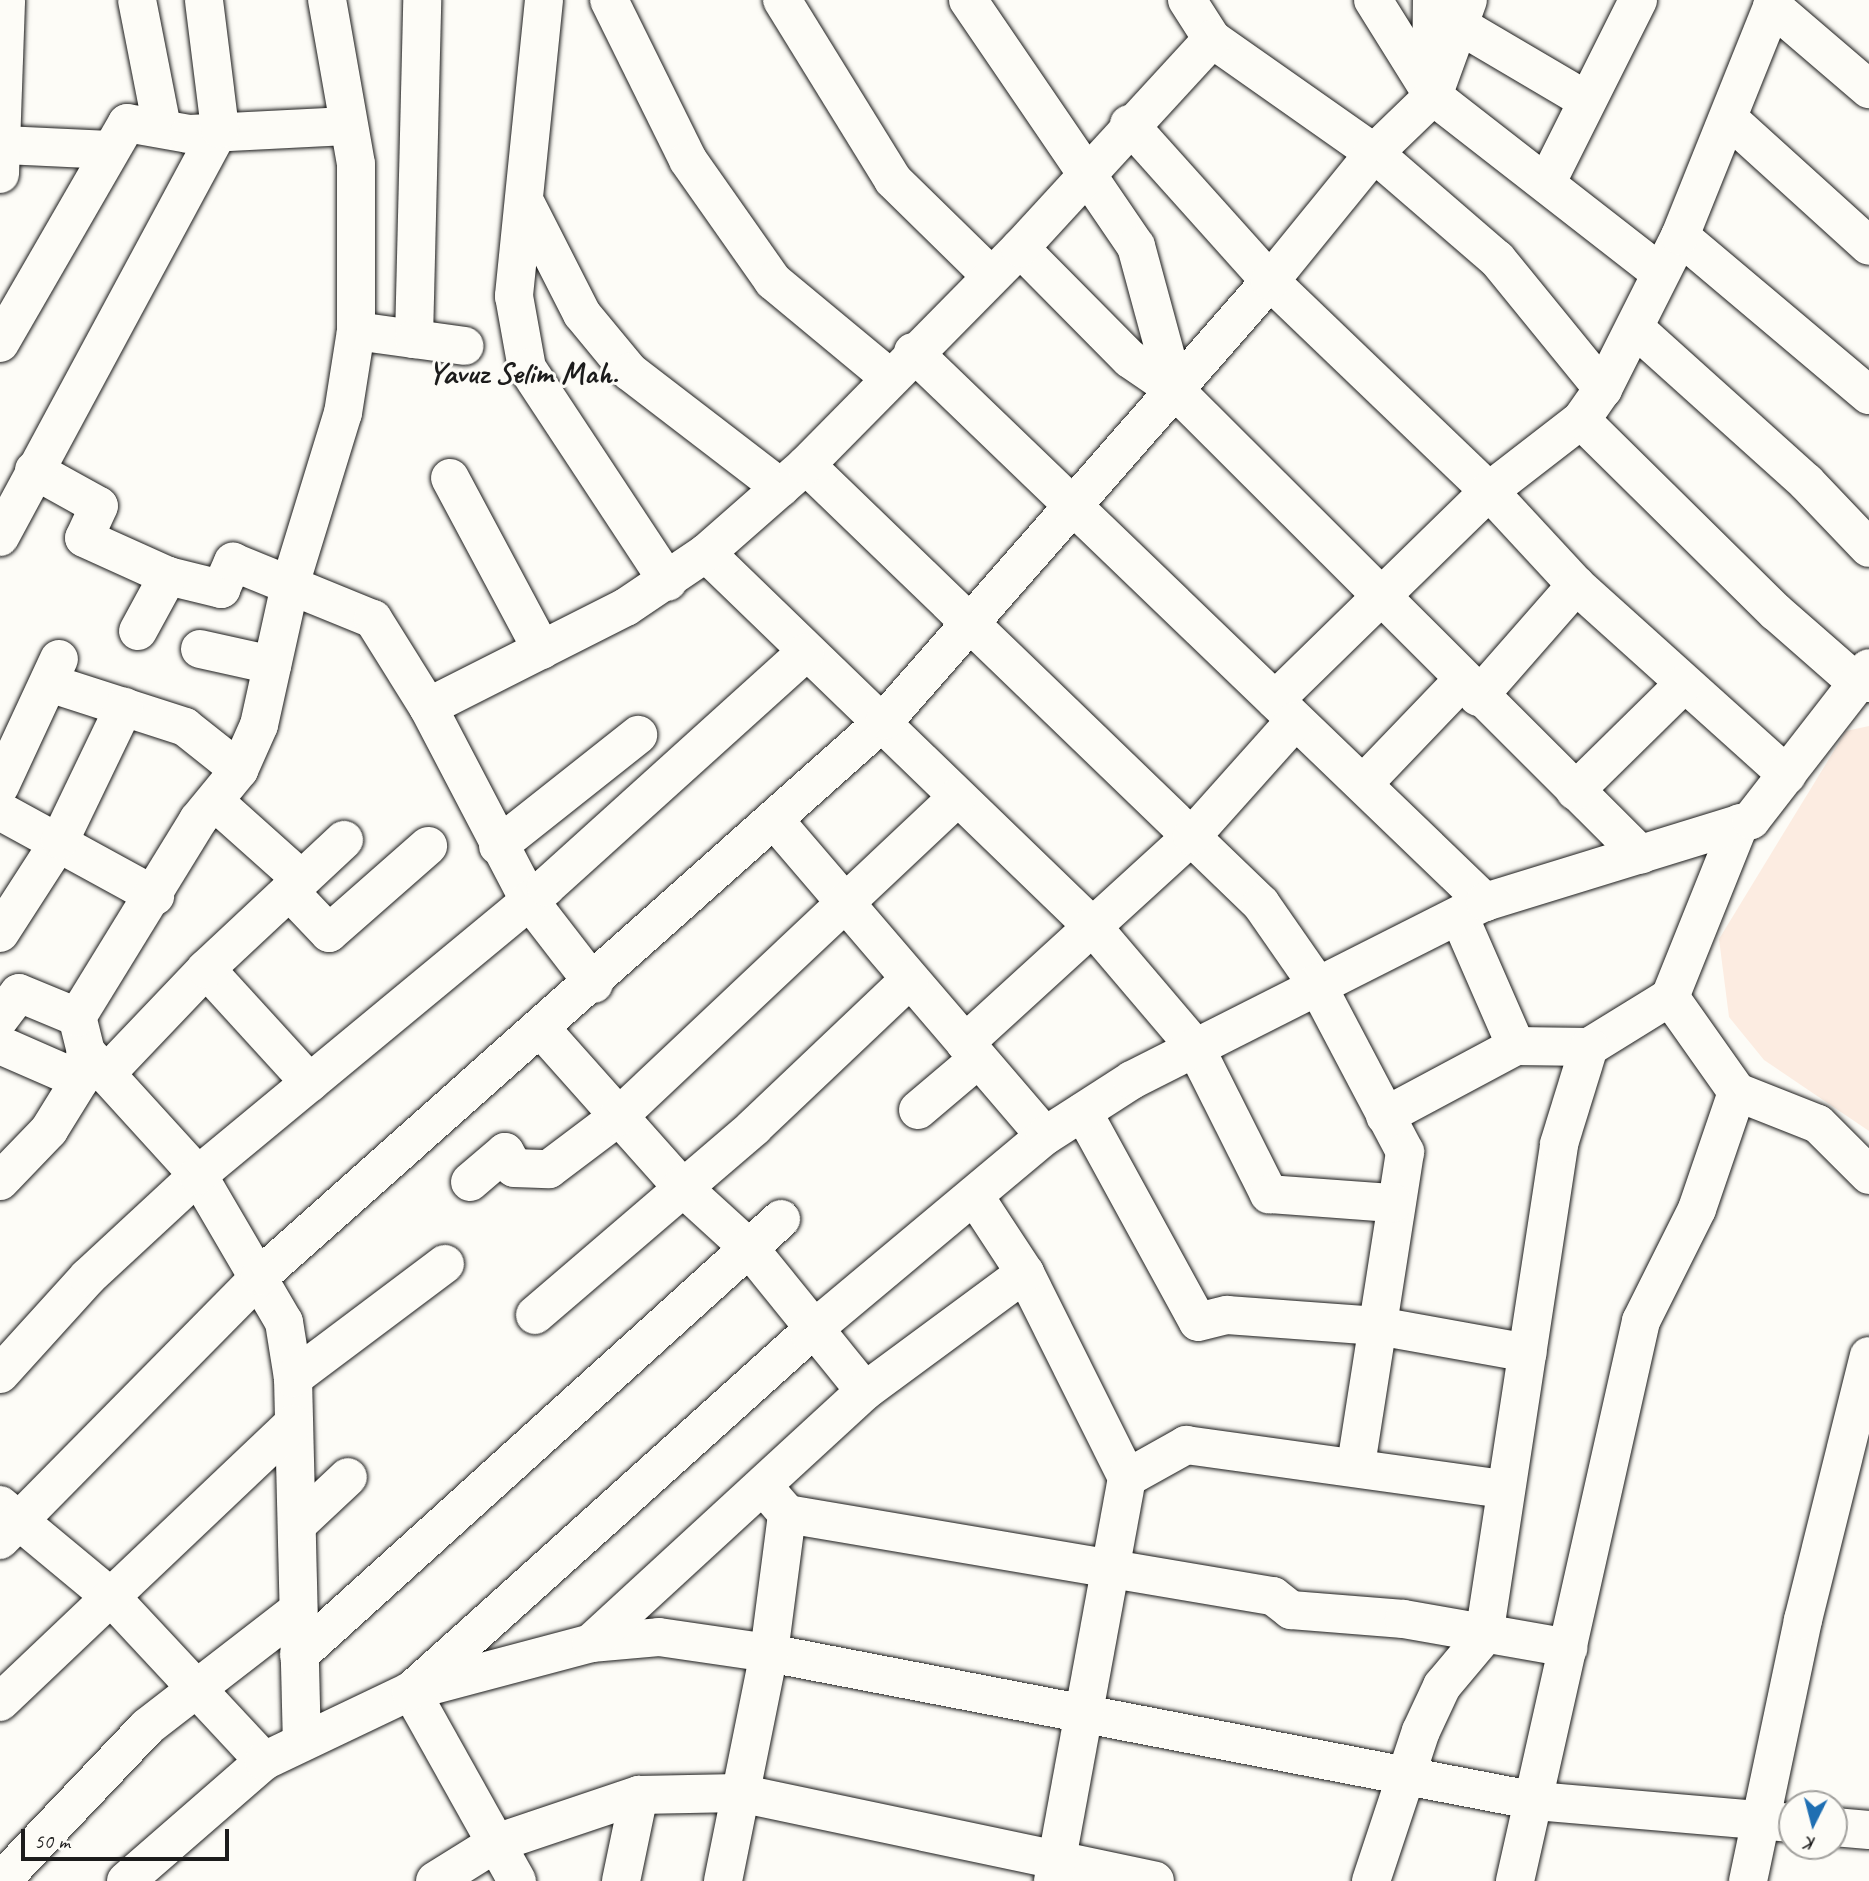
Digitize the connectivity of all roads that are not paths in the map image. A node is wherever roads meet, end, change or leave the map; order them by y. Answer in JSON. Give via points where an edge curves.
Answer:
{"nodes":[{"id":1,"x":137,"y":0,"type":"edge"},
{"id":2,"x":204,"y":0,"type":"edge"},
{"id":3,"x":327,"y":0,"type":"edge"},
{"id":4,"x":422,"y":0,"type":"edge"},
{"id":5,"x":575,"y":0,"type":"edge"},
{"id":6,"x":609,"y":0,"type":"edge"},
{"id":7,"x":782,"y":0,"type":"edge"},
{"id":8,"x":968,"y":0,"type":"edge"},
{"id":9,"x":1186,"y":0,"type":"edge"},
{"id":10,"x":1373,"y":0,"type":"edge"},
{"id":11,"x":1638,"y":0,"type":"edge"},
{"id":12,"x":4,"y":3,"type":"edge"},
{"id":13,"x":1773,"y":3,"type":"edge"},
{"id":14,"x":542,"y":8,"type":"edge"},
{"id":15,"x":1452,"y":8,"type":"edge"},
{"id":16,"x":1212,"y":39,"type":"junction"},
{"id":17,"x":1867,"y":80,"type":"edge"},
{"id":18,"x":1433,"y":96,"type":"junction"},
{"id":19,"x":1586,"y":100,"type":"junction"},
{"id":20,"x":1728,"y":118,"type":"junction"},
{"id":21,"x":1129,"y":124,"type":"junction"},
{"id":22,"x":348,"y":127,"type":"junction"},
{"id":23,"x":162,"y":128,"type":"junction"},
{"id":24,"x":220,"y":129,"type":"junction"},
{"id":25,"x":107,"y":150,"type":"junction"},
{"id":26,"x":1374,"y":153,"type":"junction"},
{"id":27,"x":1,"y":159,"type":"edge"},
{"id":28,"x":1091,"y":174,"type":"junction"},
{"id":29,"x":1548,"y":180,"type":"junction"},
{"id":30,"x":527,"y":206,"type":"junction"},
{"id":31,"x":1680,"y":236,"type":"junction"},
{"id":32,"x":1869,"y":246,"type":"edge"},
{"id":33,"x":1020,"y":248,"type":"junction"},
{"id":34,"x":1659,"y":272,"type":"junction"},
{"id":35,"x":990,"y":275,"type":"junction"},
{"id":36,"x":1270,"y":281,"type":"junction"},
{"id":37,"x":1636,"y":329,"type":"junction"},
{"id":38,"x":356,"y":331,"type":"junction"},
{"id":39,"x":414,"y":339,"type":"junction"},
{"id":40,"x":0,"y":342,"type":"edge"},
{"id":41,"x":465,"y":346,"type":"dead end"},
{"id":42,"x":901,"y":365,"type":"junction"},
{"id":43,"x":1603,"y":389,"type":"junction"},
{"id":44,"x":1175,"y":390,"type":"junction"},
{"id":45,"x":1869,"y":395,"type":"edge"},
{"id":46,"x":1581,"y":420,"type":"junction"},
{"id":47,"x":34,"y":470,"type":"junction"},
{"id":48,"x":793,"y":476,"type":"junction"},
{"id":49,"x":450,"y":478,"type":"dead end"},
{"id":50,"x":1489,"y":491,"type":"junction"},
{"id":51,"x":1069,"y":507,"type":"junction"},
{"id":52,"x":0,"y":537,"type":"edge"},
{"id":53,"x":1869,"y":548,"type":"edge"},
{"id":54,"x":706,"y":553,"type":"junction"},
{"id":55,"x":168,"y":576,"type":"junction"},
{"id":56,"x":668,"y":582,"type":"junction"},
{"id":57,"x":290,"y":585,"type":"junction"},
{"id":58,"x":1576,"y":585,"type":"junction"},
{"id":59,"x":1380,"y":597,"type":"junction"},
{"id":60,"x":974,"y":621,"type":"junction"},
{"id":61,"x":138,"y":631,"type":"dead end"},
{"id":62,"x":200,"y":649,"type":"dead end"},
{"id":63,"x":542,"y":650,"type":"junction"},
{"id":64,"x":805,"y":653,"type":"junction"},
{"id":65,"x":272,"y":665,"type":"junction"},
{"id":66,"x":1865,"y":678,"type":"edge"},
{"id":67,"x":1682,"y":686,"type":"junction"},
{"id":68,"x":1470,"y":690,"type":"junction"},
{"id":69,"x":124,"y":707,"type":"junction"},
{"id":70,"x":428,"y":707,"type":"junction"},
{"id":71,"x":1285,"y":710,"type":"junction"},
{"id":72,"x":885,"y":720,"type":"junction"},
{"id":73,"x":638,"y":735,"type":"dead end"},
{"id":74,"x":239,"y":770,"type":"junction"},
{"id":75,"x":1787,"y":775,"type":"junction"},
{"id":76,"x":1365,"y":782,"type":"junction"},
{"id":77,"x":0,"y":786,"type":"edge"},
{"id":78,"x":1575,"y":791,"type":"junction"},
{"id":79,"x":957,"y":799,"type":"junction"},
{"id":80,"x":215,"y":802,"type":"junction"},
{"id":81,"x":0,"y":811,"type":"edge"},
{"id":82,"x":776,"y":822,"type":"junction"},
{"id":83,"x":1740,"y":822,"type":"junction"},
{"id":84,"x":1192,"y":836,"type":"junction"},
{"id":85,"x":60,"y":840,"type":"junction"},
{"id":86,"x":344,"y":840,"type":"dead end"},
{"id":87,"x":428,"y":846,"type":"dead end"},
{"id":88,"x":498,"y":846,"type":"junction"},
{"id":89,"x":1641,"y":855,"type":"junction"},
{"id":90,"x":295,"y":885,"type":"junction"},
{"id":91,"x":155,"y":895,"type":"junction"},
{"id":92,"x":529,"y":900,"type":"junction"},
{"id":93,"x":844,"y":906,"type":"junction"},
{"id":94,"x":1472,"y":910,"type":"junction"},
{"id":95,"x":1092,"y":926,"type":"junction"},
{"id":96,"x":0,"y":933,"type":"edge"},
{"id":97,"x":206,"y":969,"type":"junction"},
{"id":98,"x":909,"y":980,"type":"junction"},
{"id":99,"x":1316,"y":983,"type":"junction"},
{"id":100,"x":594,"y":984,"type":"junction"},
{"id":101,"x":1670,"y":997,"type":"junction"},
{"id":102,"x":0,"y":1018,"type":"edge"},
{"id":103,"x":542,"y":1031,"type":"junction"},
{"id":104,"x":0,"y":1045,"type":"edge"},
{"id":105,"x":1516,"y":1046,"type":"junction"},
{"id":106,"x":1195,"y":1047,"type":"junction"},
{"id":107,"x":1589,"y":1047,"type":"junction"},
{"id":108,"x":971,"y":1051,"type":"junction"},
{"id":109,"x":87,"y":1056,"type":"junction"},
{"id":110,"x":310,"y":1083,"type":"junction"},
{"id":111,"x":1737,"y":1092,"type":"junction"},
{"id":112,"x":918,"y":1110,"type":"dead end"},
{"id":113,"x":1083,"y":1112,"type":"junction"},
{"id":114,"x":1385,"y":1116,"type":"junction"},
{"id":115,"x":618,"y":1117,"type":"junction"},
{"id":116,"x":1045,"y":1136,"type":"junction"},
{"id":117,"x":198,"y":1175,"type":"junction"},
{"id":118,"x":1869,"y":1175,"type":"edge"},
{"id":119,"x":0,"y":1181,"type":"edge"},
{"id":120,"x":470,"y":1182,"type":"dead end"},
{"id":121,"x":681,"y":1186,"type":"junction"},
{"id":122,"x":975,"y":1197,"type":"junction"},
{"id":123,"x":1393,"y":1203,"type":"junction"},
{"id":124,"x":781,"y":1219,"type":"dead end"},
{"id":125,"x":749,"y":1248,"type":"junction"},
{"id":126,"x":444,"y":1264,"type":"dead end"},
{"id":127,"x":1025,"y":1273,"type":"junction"},
{"id":128,"x":260,"y":1276,"type":"junction"},
{"id":129,"x":536,"y":1315,"type":"dead end"},
{"id":130,"x":1378,"y":1326,"type":"junction"},
{"id":131,"x":814,"y":1329,"type":"junction"},
{"id":132,"x":1528,"y":1353,"type":"junction"},
{"id":133,"x":1869,"y":1356,"type":"edge"},
{"id":134,"x":0,"y":1374,"type":"edge"},
{"id":135,"x":293,"y":1378,"type":"junction"},
{"id":136,"x":865,"y":1391,"type":"junction"},
{"id":137,"x":293,"y":1424,"type":"junction"},
{"id":138,"x":1356,"y":1466,"type":"junction"},
{"id":139,"x":348,"y":1477,"type":"dead end"},
{"id":140,"x":1127,"y":1478,"type":"junction"},
{"id":141,"x":1505,"y":1489,"type":"junction"},
{"id":142,"x":775,"y":1500,"type":"junction"},
{"id":143,"x":6,"y":1522,"type":"edge"},
{"id":144,"x":299,"y":1523,"type":"junction"},
{"id":145,"x":1110,"y":1568,"type":"junction"},
{"id":146,"x":112,"y":1598,"type":"junction"},
{"id":147,"x":297,"y":1611,"type":"junction"},
{"id":148,"x":1484,"y":1636,"type":"junction"},
{"id":149,"x":591,"y":1643,"type":"junction"},
{"id":150,"x":1568,"y":1648,"type":"junction"},
{"id":151,"x":769,"y":1653,"type":"junction"},
{"id":152,"x":299,"y":1655,"type":"junction"},
{"id":153,"x":197,"y":1683,"type":"junction"},
{"id":154,"x":411,"y":1691,"type":"junction"},
{"id":155,"x":0,"y":1702,"type":"edge"},
{"id":156,"x":1083,"y":1710,"type":"junction"},
{"id":157,"x":302,"y":1742,"type":"junction"},
{"id":158,"x":264,"y":1761,"type":"junction"},
{"id":159,"x":1403,"y":1771,"type":"junction"},
{"id":160,"x":739,"y":1793,"type":"junction"},
{"id":161,"x":639,"y":1795,"type":"junction"},
{"id":162,"x":1535,"y":1801,"type":"junction"},
{"id":163,"x":1777,"y":1821,"type":"edge"},
{"id":164,"x":1848,"y":1828,"type":"edge"},
{"id":165,"x":1869,"y":1830,"type":"edge"},
{"id":166,"x":496,"y":1843,"type":"junction"},
{"id":167,"x":1055,"y":1871,"type":"edge"},
{"id":168,"x":1,"y":1881,"type":"edge"},
{"id":169,"x":126,"y":1881,"type":"edge"},
{"id":170,"x":435,"y":1881,"type":"edge"},
{"id":171,"x":517,"y":1881,"type":"edge"},
{"id":172,"x":621,"y":1881,"type":"edge"},
{"id":173,"x":723,"y":1881,"type":"edge"},
{"id":174,"x":1155,"y":1881,"type":"edge"},
{"id":175,"x":1371,"y":1881,"type":"edge"},
{"id":176,"x":1515,"y":1881,"type":"edge"},
{"id":177,"x":1748,"y":1881,"type":"edge"}],
"edges":[{"from":1,"to":23,"type":"street"},
{"from":2,"to":24,"type":"street"},
{"from":3,"to":22,"type":"street"},
{"from":4,"to":39,"type":"street"},
{"from":5,"to":14,"type":"street"},
{"from":6,"to":42,"type":"street","via":[[688,160],[773,281]]},
{"from":7,"to":35,"type":"street","via":[[893,180]]},
{"from":8,"to":28,"type":"street"},
{"from":9,"to":16,"type":"street"},
{"from":10,"to":18,"type":"street"},
{"from":11,"to":19,"type":"street"},
{"from":12,"to":27,"type":"street"},
{"from":13,"to":17,"type":"street"},
{"from":13,"to":20,"type":"street"},
{"from":14,"to":30,"type":"street"},
{"from":15,"to":18,"type":"street","via":[[1427,28]]},
{"from":15,"to":19,"type":"street"},
{"from":16,"to":21,"type":"street"},
{"from":16,"to":26,"type":"street"},
{"from":18,"to":26,"type":"street"},
{"from":18,"to":29,"type":"street"},
{"from":19,"to":29,"type":"street"},
{"from":20,"to":31,"type":"street"},
{"from":20,"to":32,"type":"street"},
{"from":21,"to":28,"type":"street"},
{"from":21,"to":36,"type":"street"},
{"from":22,"to":24,"type":"street"},
{"from":22,"to":38,"type":"street","via":[[356,164]]},
{"from":23,"to":24,"type":"street","via":[[189,134]]},
{"from":23,"to":25,"type":"street","via":[[127,123]]},
{"from":24,"to":47,"type":"street"},
{"from":25,"to":27,"type":"street"},
{"from":25,"to":40,"type":"street"},
{"from":26,"to":36,"type":"street"},
{"from":26,"to":43,"type":"street","via":[[1497,259]]},
{"from":28,"to":33,"type":"street"},
{"from":28,"to":44,"type":"street","via":[[1136,246]]},
{"from":29,"to":34,"type":"street"},
{"from":30,"to":48,"type":"street","via":[[582,314],[630,372]]},
{"from":30,"to":56,"type":"street","via":[[514,296],[527,368]]},
{"from":31,"to":34,"type":"street"},
{"from":31,"to":45,"type":"street"},
{"from":33,"to":35,"type":"street"},
{"from":33,"to":44,"type":"street","via":[[1130,359]]},
{"from":34,"to":37,"type":"street"},
{"from":35,"to":42,"type":"street"},
{"from":36,"to":44,"type":"street"},
{"from":36,"to":50,"type":"street"},
{"from":37,"to":43,"type":"street"},
{"from":37,"to":53,"type":"street","via":[[1797,473]]},
{"from":38,"to":39,"type":"street"},
{"from":38,"to":57,"type":"street","via":[[343,413]]},
{"from":39,"to":41,"type":"street"},
{"from":42,"to":48,"type":"street"},
{"from":42,"to":51,"type":"street"},
{"from":43,"to":46,"type":"street"},
{"from":44,"to":51,"type":"street"},
{"from":44,"to":59,"type":"street"},
{"from":46,"to":50,"type":"street"},
{"from":46,"to":66,"type":"street"},
{"from":47,"to":52,"type":"street"},
{"from":47,"to":55,"type":"street","via":[[99,506],[83,538]]},
{"from":48,"to":54,"type":"street"},
{"from":48,"to":60,"type":"street"},
{"from":49,"to":63,"type":"street"},
{"from":50,"to":58,"type":"street"},
{"from":50,"to":59,"type":"street"},
{"from":51,"to":60,"type":"street"},
{"from":51,"to":71,"type":"street"},
{"from":54,"to":56,"type":"street"},
{"from":54,"to":64,"type":"street"},
{"from":55,"to":57,"type":"street","via":[[221,589],[233,562]]},
{"from":55,"to":61,"type":"street"},
{"from":56,"to":63,"type":"street"},
{"from":57,"to":65,"type":"street"},
{"from":57,"to":70,"type":"street","via":[[373,619]]},
{"from":58,"to":67,"type":"street"},
{"from":58,"to":68,"type":"street"},
{"from":59,"to":68,"type":"street"},
{"from":59,"to":71,"type":"street"},
{"from":60,"to":72,"type":"street"},
{"from":60,"to":84,"type":"street"},
{"from":62,"to":65,"type":"street"},
{"from":63,"to":70,"type":"street"},
{"from":64,"to":72,"type":"street"},
{"from":64,"to":92,"type":"street"},
{"from":65,"to":74,"type":"street","via":[[259,725]]},
{"from":66,"to":75,"type":"street"},
{"from":67,"to":75,"type":"street"},
{"from":67,"to":78,"type":"street"},
{"from":68,"to":76,"type":"street"},
{"from":68,"to":78,"type":"street"},
{"from":69,"to":74,"type":"street","via":[[185,727]]},
{"from":69,"to":77,"type":"street","via":[[54,671]]},
{"from":69,"to":85,"type":"street"},
{"from":70,"to":88,"type":"street"},
{"from":71,"to":76,"type":"street"},
{"from":71,"to":84,"type":"street"},
{"from":72,"to":79,"type":"street"},
{"from":72,"to":82,"type":"street"},
{"from":73,"to":88,"type":"street"},
{"from":74,"to":80,"type":"street"},
{"from":75,"to":83,"type":"street","via":[[1751,820]]},
{"from":76,"to":94,"type":"street"},
{"from":78,"to":89,"type":"street"},
{"from":79,"to":93,"type":"street"},
{"from":79,"to":95,"type":"street"},
{"from":80,"to":90,"type":"street"},
{"from":80,"to":91,"type":"street","via":[[198,820]]},
{"from":81,"to":85,"type":"street"},
{"from":82,"to":93,"type":"street"},
{"from":82,"to":100,"type":"street"},
{"from":83,"to":89,"type":"street"},
{"from":83,"to":101,"type":"street"},
{"from":84,"to":95,"type":"street"},
{"from":84,"to":99,"type":"street","via":[[1262,904]]},
{"from":85,"to":91,"type":"street"},
{"from":85,"to":96,"type":"street"},
{"from":86,"to":90,"type":"street"},
{"from":87,"to":90,"type":"street","via":[[329,933]]},
{"from":88,"to":92,"type":"street"},
{"from":89,"to":94,"type":"street"},
{"from":90,"to":97,"type":"street"},
{"from":91,"to":109,"type":"street"},
{"from":92,"to":100,"type":"street"},
{"from":92,"to":110,"type":"street"},
{"from":93,"to":98,"type":"street"},
{"from":93,"to":115,"type":"street"},
{"from":94,"to":99,"type":"street"},
{"from":94,"to":105,"type":"street"},
{"from":95,"to":106,"type":"street"},
{"from":95,"to":108,"type":"street"},
{"from":97,"to":109,"type":"street"},
{"from":97,"to":110,"type":"street"},
{"from":98,"to":108,"type":"street"},
{"from":98,"to":121,"type":"street","via":[[754,1127]]},
{"from":99,"to":106,"type":"street"},
{"from":99,"to":114,"type":"street"},
{"from":100,"to":103,"type":"street"},
{"from":101,"to":107,"type":"street"},
{"from":101,"to":111,"type":"street"},
{"from":102,"to":109,"type":"street","via":[[19,993]]},
{"from":103,"to":115,"type":"street"},
{"from":103,"to":128,"type":"street"},
{"from":104,"to":109,"type":"street"},
{"from":105,"to":107,"type":"street"},
{"from":105,"to":114,"type":"street"},
{"from":106,"to":113,"type":"street"},
{"from":106,"to":123,"type":"street","via":[[1269,1194]]},
{"from":107,"to":132,"type":"street","via":[[1559,1144]]},
{"from":108,"to":112,"type":"street"},
{"from":108,"to":116,"type":"street"},
{"from":109,"to":117,"type":"street"},
{"from":109,"to":119,"type":"street","via":[[49,1130]]},
{"from":110,"to":117,"type":"street"},
{"from":111,"to":118,"type":"street","via":[[1818,1124]]},
{"from":111,"to":150,"type":"street","via":[[1697,1209],[1641,1321]]},
{"from":113,"to":116,"type":"street"},
{"from":113,"to":130,"type":"street","via":[[1198,1322],[1227,1315]]},
{"from":114,"to":123,"type":"street","via":[[1405,1152]]},
{"from":115,"to":120,"type":"street","via":[[549,1169],[514,1168],[505,1153]]},
{"from":115,"to":121,"type":"street"},
{"from":116,"to":122,"type":"street"},
{"from":117,"to":128,"type":"street"},
{"from":117,"to":134,"type":"street","via":[[88,1277]]},
{"from":121,"to":125,"type":"street"},
{"from":121,"to":129,"type":"street"},
{"from":122,"to":127,"type":"street"},
{"from":122,"to":131,"type":"street"},
{"from":123,"to":130,"type":"street"},
{"from":124,"to":125,"type":"street"},
{"from":125,"to":131,"type":"street"},
{"from":125,"to":152,"type":"street"},
{"from":126,"to":135,"type":"street"},
{"from":127,"to":136,"type":"street"},
{"from":127,"to":140,"type":"street"},
{"from":128,"to":135,"type":"street","via":[[284,1322]]},
{"from":128,"to":143,"type":"street"},
{"from":130,"to":132,"type":"street"},
{"from":130,"to":138,"type":"street"},
{"from":131,"to":136,"type":"street"},
{"from":131,"to":154,"type":"street"},
{"from":132,"to":141,"type":"street"},
{"from":133,"to":163,"type":"street","via":[[1803,1620]]},
{"from":135,"to":137,"type":"street"},
{"from":136,"to":142,"type":"street"},
{"from":137,"to":144,"type":"street"},
{"from":137,"to":146,"type":"street"},
{"from":138,"to":140,"type":"street","via":[[1186,1445]]},
{"from":138,"to":141,"type":"street"},
{"from":139,"to":144,"type":"street"},
{"from":140,"to":145,"type":"street"},
{"from":141,"to":148,"type":"street"},
{"from":142,"to":145,"type":"street"},
{"from":142,"to":149,"type":"street"},
{"from":142,"to":151,"type":"street"},
{"from":143,"to":146,"type":"street"},
{"from":144,"to":147,"type":"street"},
{"from":145,"to":148,"type":"street","via":[[1273,1596],[1291,1610],[1404,1619]]},
{"from":145,"to":156,"type":"street"},
{"from":146,"to":153,"type":"street"},
{"from":146,"to":155,"type":"street"},
{"from":147,"to":152,"type":"street"},
{"from":147,"to":153,"type":"street"},
{"from":148,"to":150,"type":"street"},
{"from":148,"to":159,"type":"street","via":[[1442,1686]]},
{"from":149,"to":151,"type":"street","via":[[659,1637]]},
{"from":149,"to":154,"type":"street"},
{"from":150,"to":162,"type":"street"},
{"from":151,"to":156,"type":"street"},
{"from":151,"to":160,"type":"street"},
{"from":152,"to":157,"type":"street"},
{"from":153,"to":158,"type":"street"},
{"from":153,"to":168,"type":"street"},
{"from":154,"to":157,"type":"street"},
{"from":154,"to":166,"type":"street"},
{"from":156,"to":159,"type":"street"},
{"from":156,"to":167,"type":"street"},
{"from":157,"to":158,"type":"street"},
{"from":158,"to":169,"type":"street"},
{"from":159,"to":162,"type":"street"},
{"from":159,"to":175,"type":"street"},
{"from":160,"to":161,"type":"street"},
{"from":160,"to":167,"type":"street"},
{"from":160,"to":173,"type":"street"},
{"from":161,"to":166,"type":"street"},
{"from":161,"to":172,"type":"street"},
{"from":162,"to":163,"type":"street"},
{"from":162,"to":176,"type":"street"},
{"from":163,"to":177,"type":"street"},
{"from":164,"to":165,"type":"street"},
{"from":166,"to":170,"type":"street"},
{"from":166,"to":171,"type":"street"},
{"from":167,"to":174,"type":"street"}]}
